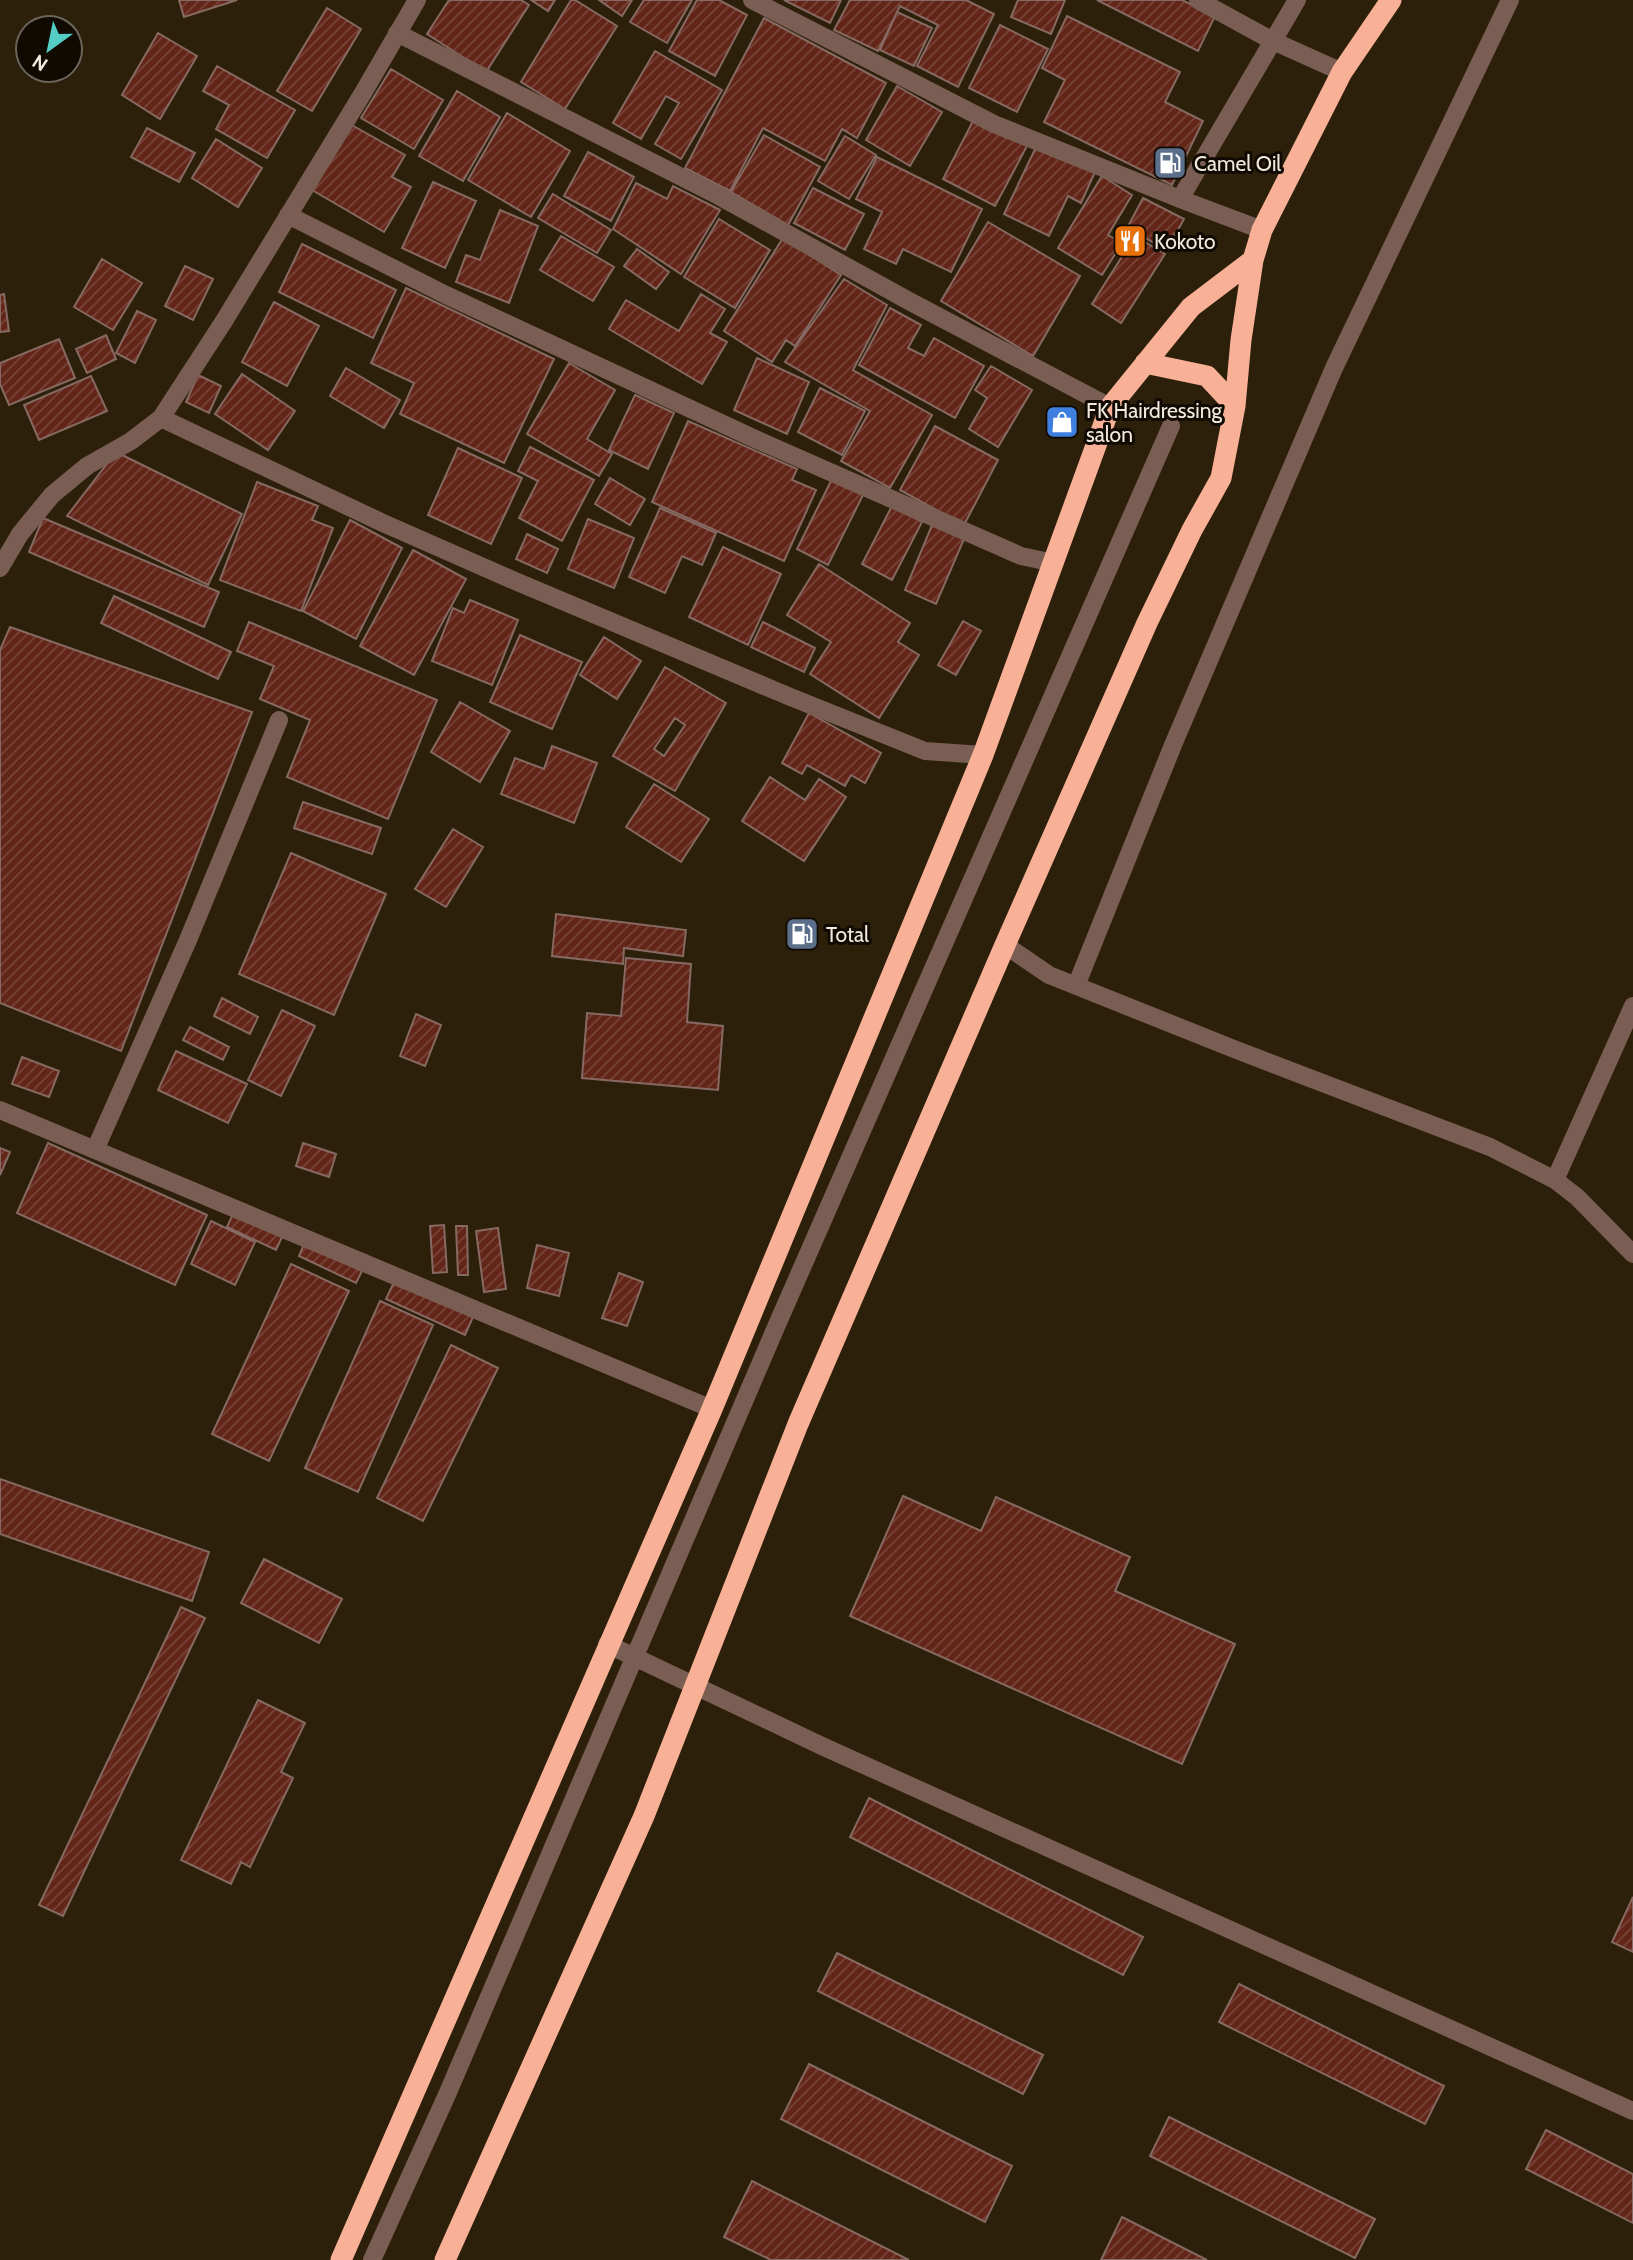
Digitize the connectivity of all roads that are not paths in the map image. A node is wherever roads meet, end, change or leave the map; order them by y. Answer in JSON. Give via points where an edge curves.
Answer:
{"nodes":[{"id":1,"x":417,"y":0,"type":"edge"},
{"id":2,"x":752,"y":0,"type":"edge"},
{"id":3,"x":1198,"y":0,"type":"edge"},
{"id":4,"x":1297,"y":0,"type":"edge"},
{"id":5,"x":1391,"y":0,"type":"edge"},
{"id":6,"x":1510,"y":0,"type":"edge"},
{"id":7,"x":397,"y":33,"type":"junction"},
{"id":8,"x":1273,"y":41,"type":"junction"},
{"id":9,"x":1342,"y":72,"type":"junction"},
{"id":10,"x":1180,"y":199,"type":"junction"},
{"id":11,"x":288,"y":215,"type":"junction"},
{"id":12,"x":1262,"y":230,"type":"junction"},
{"id":13,"x":1253,"y":260,"type":"junction"},
{"id":14,"x":1145,"y":363,"type":"junction"},
{"id":15,"x":1235,"y":406,"type":"junction"},
{"id":16,"x":1110,"y":407,"type":"junction"},
{"id":17,"x":160,"y":418,"type":"junction"},
{"id":18,"x":1171,"y":426,"type":"dead end"},
{"id":19,"x":1054,"y":563,"type":"junction"},
{"id":20,"x":0,"y":568,"type":"edge"},
{"id":21,"x":279,"y":720,"type":"dead end"},
{"id":22,"x":984,"y":755,"type":"junction"},
{"id":23,"x":1004,"y":945,"type":"junction"},
{"id":24,"x":1076,"y":986,"type":"junction"},
{"id":25,"x":1633,"y":1006,"type":"edge"},
{"id":26,"x":0,"y":1110,"type":"edge"},
{"id":27,"x":95,"y":1150,"type":"junction"},
{"id":28,"x":1555,"y":1180,"type":"junction"},
{"id":29,"x":1633,"y":1254,"type":"edge"},
{"id":30,"x":712,"y":1409,"type":"junction"},
{"id":31,"x":607,"y":1644,"type":"junction"},
{"id":32,"x":635,"y":1658,"type":"junction"},
{"id":33,"x":696,"y":1687,"type":"junction"},
{"id":34,"x":1633,"y":2111,"type":"edge"},
{"id":35,"x":341,"y":2260,"type":"edge"},
{"id":36,"x":372,"y":2260,"type":"edge"},
{"id":37,"x":445,"y":2260,"type":"edge"}],
"edges":[{"from":1,"to":7,"type":"street"},
{"from":2,"to":10,"type":"street","via":[[994,124]]},
{"from":3,"to":8,"type":"street"},
{"from":4,"to":8,"type":"street"},
{"from":5,"to":9,"type":"highway"},
{"from":6,"to":24,"type":"street","via":[[1334,368],[1172,745]]},
{"from":7,"to":11,"type":"street"},
{"from":7,"to":16,"type":"street","via":[[717,195]]},
{"from":8,"to":9,"type":"street"},
{"from":8,"to":10,"type":"street"},
{"from":9,"to":12,"type":"highway"},
{"from":10,"to":12,"type":"street"},
{"from":11,"to":17,"type":"street"},
{"from":11,"to":19,"type":"street","via":[[446,295],[753,438],[1021,556]]},
{"from":12,"to":13,"type":"highway"},
{"from":13,"to":14,"type":"highway","via":[[1191,307]]},
{"from":13,"to":15,"type":"highway"},
{"from":14,"to":15,"type":"highway","via":[[1207,376]]},
{"from":14,"to":16,"type":"highway"},
{"from":15,"to":23,"type":"highway","via":[[1221,478],[1147,623]]},
{"from":16,"to":19,"type":"highway"},
{"from":17,"to":20,"type":"street","via":[[52,495]]},
{"from":17,"to":22,"type":"street","via":[[515,582],[788,696],[925,751]]},
{"from":18,"to":32,"type":"street"},
{"from":19,"to":22,"type":"highway"},
{"from":21,"to":27,"type":"street"},
{"from":22,"to":30,"type":"highway"},
{"from":23,"to":24,"type":"street","via":[[1049,975]]},
{"from":23,"to":33,"type":"highway","via":[[798,1424]]},
{"from":24,"to":28,"type":"street","via":[[1490,1147]]},
{"from":25,"to":28,"type":"street"},
{"from":26,"to":27,"type":"street"},
{"from":27,"to":30,"type":"street"},
{"from":28,"to":29,"type":"street","via":[[1577,1196]]},
{"from":30,"to":31,"type":"highway"},
{"from":31,"to":32,"type":"street"},
{"from":31,"to":35,"type":"highway"},
{"from":32,"to":33,"type":"street"},
{"from":32,"to":36,"type":"street"},
{"from":33,"to":34,"type":"street"},
{"from":33,"to":37,"type":"highway","via":[[644,1816]]}]}
